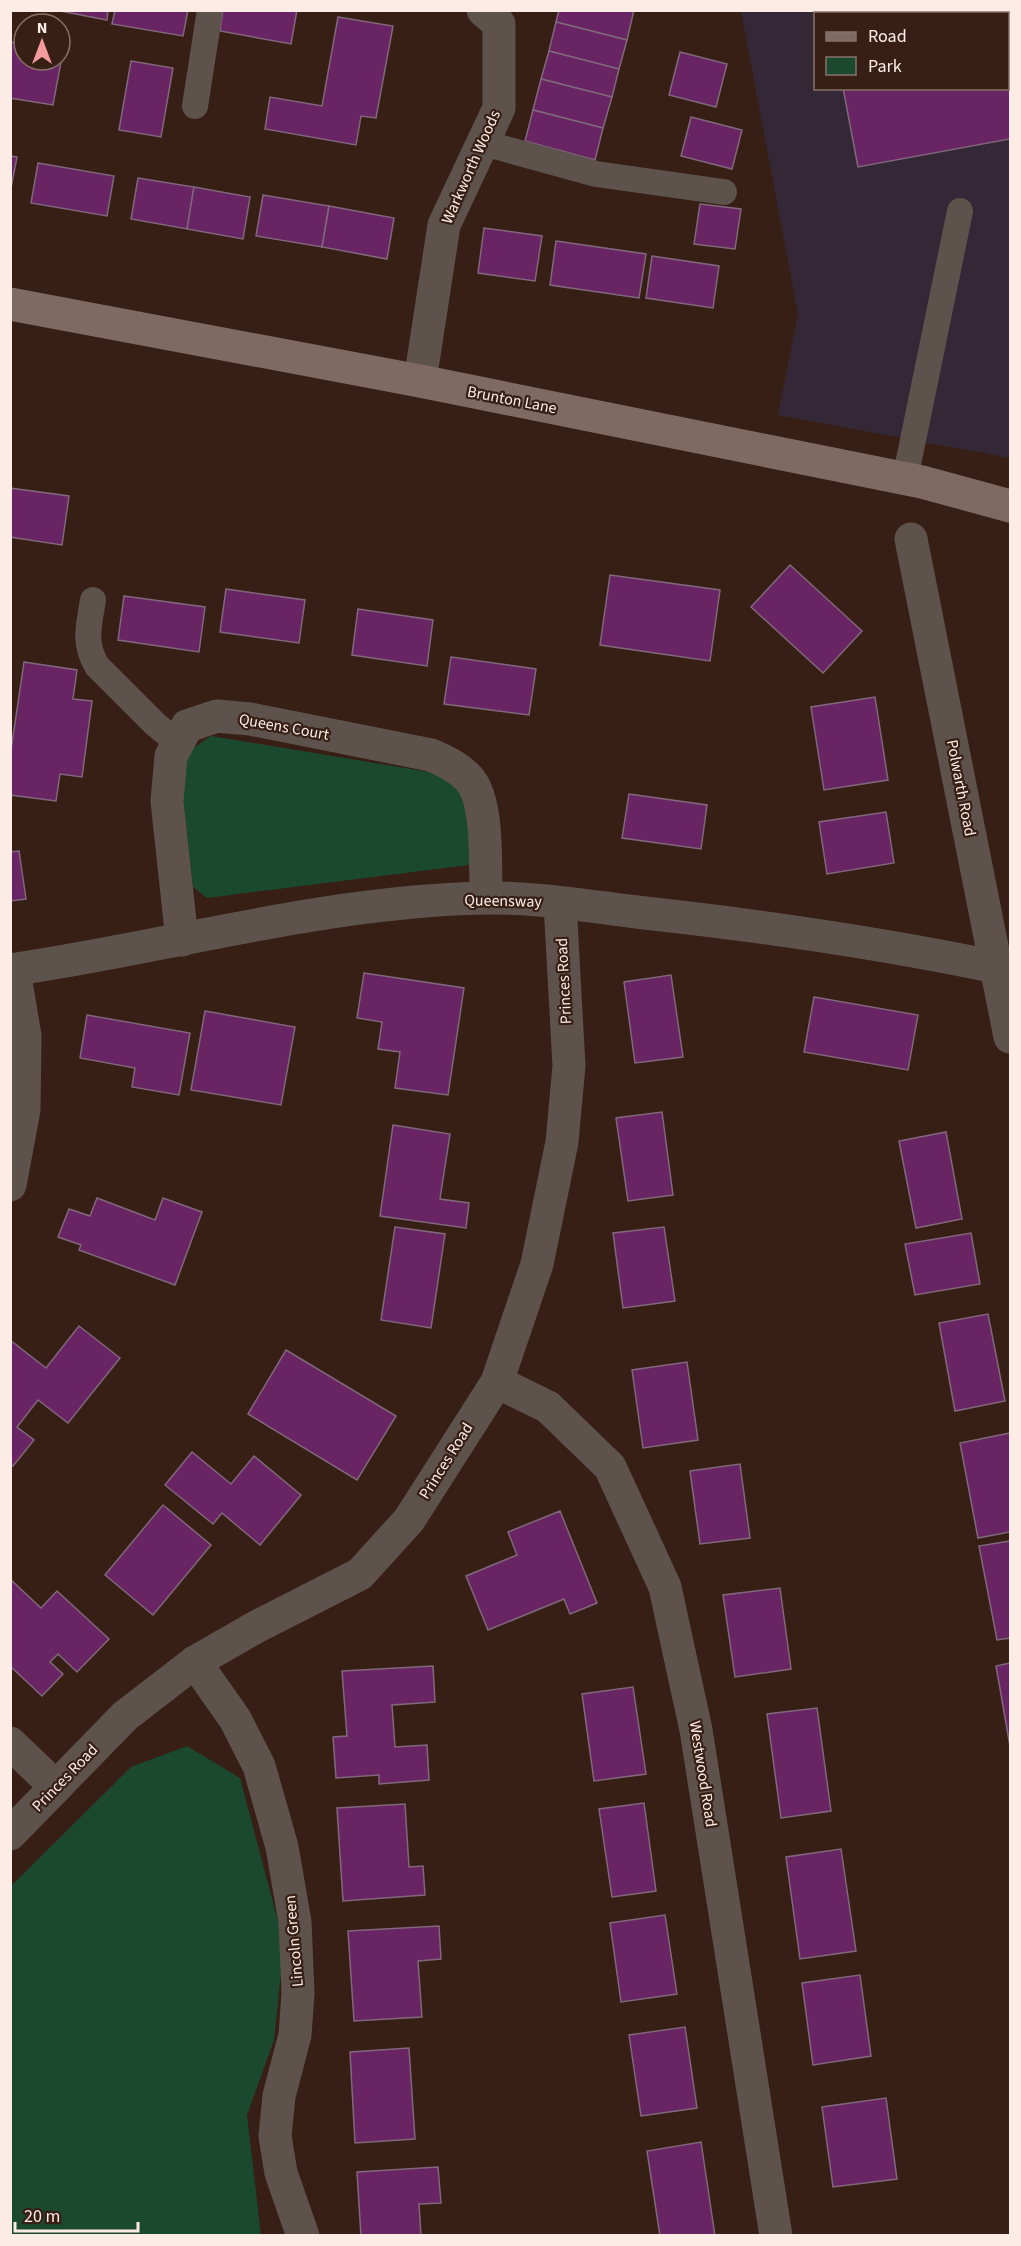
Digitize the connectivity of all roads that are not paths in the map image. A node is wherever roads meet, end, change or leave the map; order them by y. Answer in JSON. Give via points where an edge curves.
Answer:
{"nodes":[{"id":1,"x":210,"y":10,"type":"edge"},
{"id":2,"x":497,"y":15,"type":"edge"},
{"id":3,"x":195,"y":106,"type":"dead end"},
{"id":4,"x":484,"y":143,"type":"junction"},
{"id":5,"x":724,"y":192,"type":"dead end"},
{"id":6,"x":960,"y":211,"type":"dead end"},
{"id":7,"x":10,"y":304,"type":"edge"},
{"id":8,"x":420,"y":381,"type":"junction"},
{"id":9,"x":905,"y":479,"type":"junction"},
{"id":10,"x":1011,"y":506,"type":"edge"},
{"id":11,"x":911,"y":539,"type":"dead end"},
{"id":12,"x":93,"y":600,"type":"dead end"},
{"id":13,"x":178,"y":743,"type":"junction"},
{"id":14,"x":486,"y":898,"type":"junction"},
{"id":15,"x":560,"y":903,"type":"junction"},
{"id":16,"x":182,"y":940,"type":"junction"},
{"id":17,"x":996,"y":967,"type":"junction"},
{"id":18,"x":12,"y":970,"type":"edge"},
{"id":19,"x":1011,"y":1037,"type":"edge"},
{"id":20,"x":10,"y":1185,"type":"edge"},
{"id":21,"x":497,"y":1382,"type":"junction"},
{"id":22,"x":195,"y":1662,"type":"junction"},
{"id":23,"x":10,"y":1743,"type":"edge"},
{"id":24,"x":56,"y":1787,"type":"junction"},
{"id":25,"x":10,"y":1834,"type":"edge"},
{"id":26,"x":303,"y":2235,"type":"edge"},
{"id":27,"x":776,"y":2235,"type":"edge"}],
"edges":[{"from":1,"to":3,"type":"lane"},
{"from":2,"to":4,"type":"street","name":"Warkworth Woods","via":[[499,108]]},
{"from":4,"to":5,"type":"lane","via":[[596,174]]},
{"from":4,"to":8,"type":"street","name":"Warkworth Woods","via":[[444,225]]},
{"from":6,"to":9,"type":"lane"},
{"from":7,"to":8,"type":"street","name":"Brunton Lane"},
{"from":8,"to":9,"type":"street","name":"Brunton Lane"},
{"from":9,"to":10,"type":"street","name":"Brunton Lane"},
{"from":11,"to":17,"type":"street","name":"Polwarth Road"},
{"from":12,"to":13,"type":"lane","via":[[87,645],[90,655]]},
{"from":13,"to":14,"type":"street","name":"Queens Court","via":[[187,726],[217,716],[431,755],[450,763],[471,781],[482,806]]},
{"from":13,"to":16,"type":"street","name":"Queens Court","via":[[171,756],[167,801]]},
{"from":14,"to":15,"type":"street","name":"Queensway"},
{"from":14,"to":16,"type":"street","name":"Queensway","via":[[309,916]]},
{"from":15,"to":17,"type":"street","name":"Queensway","via":[[895,946]]},
{"from":15,"to":21,"type":"street","name":"Princes Road","via":[[569,1066],[562,1142],[537,1264]]},
{"from":16,"to":18,"type":"street","name":"Queensway"},
{"from":17,"to":19,"type":"street","name":"Polwarth Road"},
{"from":18,"to":20,"type":"street","via":[[26,1036],[24,1110]]},
{"from":21,"to":22,"type":"street","name":"Princes Road","via":[[409,1520],[360,1574]]},
{"from":21,"to":27,"type":"street","name":"Westwood Road","via":[[548,1407],[610,1467],[665,1587],[696,1730]]},
{"from":22,"to":24,"type":"street","name":"Princes Road","via":[[125,1716]]},
{"from":22,"to":26,"type":"street","name":"Lincoln Green","via":[[235,1719],[259,1766],[282,1847],[296,1922],[298,1993],[295,2035],[279,2096],[275,2136],[281,2173]]},
{"from":23,"to":24,"type":"street"},
{"from":24,"to":25,"type":"street","name":"Princes Road"}]}
